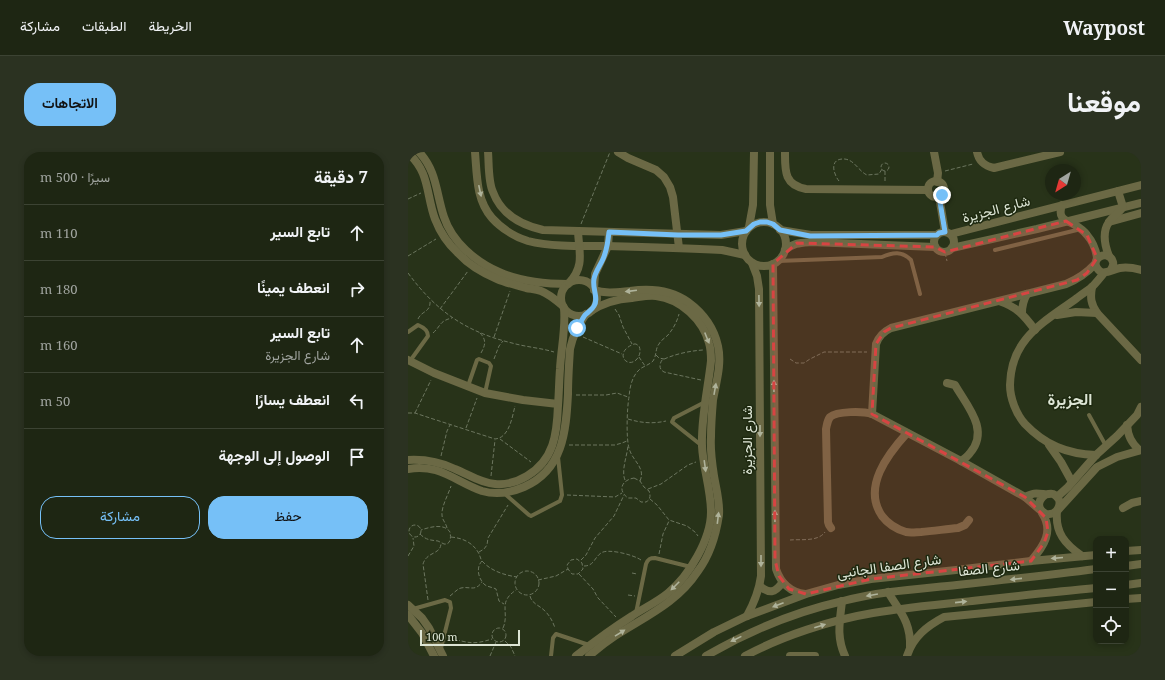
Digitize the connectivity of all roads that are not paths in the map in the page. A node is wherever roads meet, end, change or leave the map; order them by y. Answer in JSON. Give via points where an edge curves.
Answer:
{"nodes":[{"id":1,"x":419,"y":152,"type":"edge"},
{"id":2,"x":475,"y":152,"type":"edge"},
{"id":3,"x":488,"y":152,"type":"edge"},
{"id":4,"x":618,"y":152,"type":"edge"},
{"id":5,"x":754,"y":152,"type":"edge"},
{"id":6,"x":770,"y":152,"type":"edge"},
{"id":7,"x":785,"y":152,"type":"edge"},
{"id":8,"x":934,"y":152,"type":"edge"},
{"id":9,"x":977,"y":152,"type":"edge"},
{"id":10,"x":1060,"y":152,"type":"edge"},
{"id":11,"x":408,"y":153,"type":"edge"},
{"id":12,"x":937,"y":182,"type":"junction"},
{"id":13,"x":1141,"y":185,"type":"edge"},
{"id":14,"x":928,"y":190,"type":"junction"},
{"id":15,"x":1118,"y":191,"type":"junction"},
{"id":16,"x":939,"y":196,"type":"junction"},
{"id":17,"x":1141,"y":203,"type":"edge"},
{"id":18,"x":1062,"y":205,"type":"junction"},
{"id":19,"x":1123,"y":208,"type":"junction"},
{"id":20,"x":1141,"y":213,"type":"edge"},
{"id":21,"x":1066,"y":222,"type":"junction"},
{"id":22,"x":1109,"y":222,"type":"junction"},
{"id":23,"x":773,"y":224,"type":"junction"},
{"id":24,"x":748,"y":229,"type":"junction"},
{"id":25,"x":1081,"y":229,"type":"junction"},
{"id":26,"x":444,"y":230,"type":"junction"},
{"id":27,"x":780,"y":230,"type":"junction"},
{"id":28,"x":578,"y":231,"type":"junction"},
{"id":29,"x":609,"y":232,"type":"junction"},
{"id":30,"x":948,"y":233,"type":"junction"},
{"id":31,"x":678,"y":235,"type":"junction"},
{"id":32,"x":937,"y":235,"type":"junction"},
{"id":33,"x":579,"y":246,"type":"junction"},
{"id":34,"x":608,"y":246,"type":"junction"},
{"id":35,"x":935,"y":246,"type":"junction"},
{"id":36,"x":679,"y":248,"type":"junction"},
{"id":37,"x":785,"y":250,"type":"junction"},
{"id":38,"x":949,"y":250,"type":"junction"},
{"id":39,"x":995,"y":250,"type":"dead end"},
{"id":40,"x":745,"y":255,"type":"junction"},
{"id":41,"x":1109,"y":256,"type":"junction"},
{"id":42,"x":1096,"y":261,"type":"junction"},
{"id":43,"x":775,"y":262,"type":"junction"},
{"id":44,"x":752,"y":263,"type":"junction"},
{"id":45,"x":1141,"y":270,"type":"edge"},
{"id":46,"x":1107,"y":272,"type":"junction"},
{"id":47,"x":569,"y":283,"type":"junction"},
{"id":48,"x":1092,"y":287,"type":"junction"},
{"id":49,"x":594,"y":290,"type":"junction"},
{"id":50,"x":920,"y":294,"type":"dead end"},
{"id":51,"x":1027,"y":294,"type":"junction"},
{"id":52,"x":999,"y":301,"type":"junction"},
{"id":53,"x":563,"y":307,"type":"junction"},
{"id":54,"x":588,"y":313,"type":"junction"},
{"id":55,"x":1022,"y":314,"type":"junction"},
{"id":56,"x":1097,"y":314,"type":"junction"},
{"id":57,"x":1054,"y":315,"type":"junction"},
{"id":58,"x":1035,"y":330,"type":"junction"},
{"id":59,"x":408,"y":332,"type":"edge"},
{"id":60,"x":409,"y":360,"type":"edge"},
{"id":61,"x":1141,"y":360,"type":"edge"},
{"id":62,"x":948,"y":382,"type":"dead end"},
{"id":63,"x":468,"y":387,"type":"junction"},
{"id":64,"x":482,"y":392,"type":"junction"},
{"id":65,"x":705,"y":402,"type":"junction"},
{"id":66,"x":558,"y":404,"type":"junction"},
{"id":67,"x":1141,"y":407,"type":"edge"},
{"id":68,"x":872,"y":414,"type":"junction"},
{"id":69,"x":1089,"y":415,"type":"dead end"},
{"id":70,"x":760,"y":416,"type":"junction"},
{"id":71,"x":774,"y":416,"type":"junction"},
{"id":72,"x":1127,"y":425,"type":"junction"},
{"id":73,"x":907,"y":433,"type":"junction"},
{"id":74,"x":1048,"y":443,"type":"junction"},
{"id":75,"x":702,"y":446,"type":"junction"},
{"id":76,"x":1106,"y":446,"type":"junction"},
{"id":77,"x":1140,"y":450,"type":"edge"},
{"id":78,"x":557,"y":455,"type":"junction"},
{"id":79,"x":1096,"y":455,"type":"junction"},
{"id":80,"x":408,"y":460,"type":"edge"},
{"id":81,"x":961,"y":461,"type":"junction"},
{"id":82,"x":408,"y":469,"type":"edge"},
{"id":83,"x":542,"y":470,"type":"junction"},
{"id":84,"x":1072,"y":482,"type":"junction"},
{"id":85,"x":713,"y":493,"type":"junction"},
{"id":86,"x":1045,"y":495,"type":"junction"},
{"id":87,"x":508,"y":496,"type":"junction"},
{"id":88,"x":1025,"y":497,"type":"junction"},
{"id":89,"x":1057,"y":497,"type":"junction"},
{"id":90,"x":1141,"y":501,"type":"edge"},
{"id":91,"x":1123,"y":508,"type":"dead end"},
{"id":92,"x":1058,"y":510,"type":"junction"},
{"id":93,"x":1041,"y":511,"type":"junction"},
{"id":94,"x":969,"y":520,"type":"dead end"},
{"id":95,"x":830,"y":526,"type":"road end"},
{"id":96,"x":1048,"y":531,"type":"junction"},
{"id":97,"x":1058,"y":531,"type":"junction"},
{"id":98,"x":708,"y":538,"type":"junction"},
{"id":99,"x":1141,"y":550,"type":"edge"},
{"id":100,"x":1129,"y":551,"type":"edge"},
{"id":101,"x":1093,"y":555,"type":"edge"},
{"id":102,"x":1084,"y":556,"type":"junction"},
{"id":103,"x":1031,"y":561,"type":"junction"},
{"id":104,"x":1141,"y":564,"type":"edge"},
{"id":105,"x":1129,"y":566,"type":"edge"},
{"id":106,"x":692,"y":567,"type":"junction"},
{"id":107,"x":956,"y":570,"type":"junction"},
{"id":108,"x":1092,"y":570,"type":"edge"},
{"id":109,"x":782,"y":583,"type":"junction"},
{"id":110,"x":1141,"y":583,"type":"edge"},
{"id":111,"x":1129,"y":584,"type":"edge"},
{"id":112,"x":958,"y":585,"type":"junction"},
{"id":113,"x":760,"y":586,"type":"junction"},
{"id":114,"x":1093,"y":588,"type":"edge"},
{"id":115,"x":888,"y":592,"type":"junction"},
{"id":116,"x":806,"y":594,"type":"junction"},
{"id":117,"x":1141,"y":598,"type":"edge"},
{"id":118,"x":1129,"y":599,"type":"edge"},
{"id":119,"x":842,"y":601,"type":"junction"},
{"id":120,"x":1093,"y":602,"type":"edge"},
{"id":121,"x":942,"y":604,"type":"junction"},
{"id":122,"x":898,"y":609,"type":"junction"},
{"id":123,"x":410,"y":610,"type":"edge"},
{"id":124,"x":636,"y":613,"type":"junction"},
{"id":125,"x":747,"y":616,"type":"junction"},
{"id":126,"x":944,"y":617,"type":"junction"},
{"id":127,"x":840,"y":620,"type":"junction"},
{"id":128,"x":590,"y":645,"type":"junction"},
{"id":129,"x":910,"y":648,"type":"junction"},
{"id":130,"x":439,"y":654,"type":"edge"},
{"id":131,"x":551,"y":656,"type":"edge"},
{"id":132,"x":576,"y":656,"type":"edge"},
{"id":133,"x":589,"y":656,"type":"edge"},
{"id":134,"x":675,"y":656,"type":"edge"},
{"id":135,"x":706,"y":656,"type":"edge"},
{"id":136,"x":745,"y":656,"type":"edge"},
{"id":137,"x":790,"y":656,"type":"edge"},
{"id":138,"x":814,"y":656,"type":"edge"},
{"id":139,"x":845,"y":656,"type":"edge"},
{"id":140,"x":907,"y":656,"type":"edge"}],
"edges":[{"from":1,"to":26,"type":"street","via":[[433,175]]},
{"from":2,"to":33,"type":"street","one_way":true,"via":[[479,192],[492,218],[502,227],[527,240],[543,244]]},
{"from":3,"to":28,"type":"street","via":[[492,192],[512,218],[529,227],[542,230]]},
{"from":4,"to":31,"type":"street","via":[[656,170],[664,177],[673,197]]},
{"from":5,"to":24,"type":"street","via":[[753,205]]},
{"from":6,"to":23,"type":"street","via":[[770,205]]},
{"from":7,"to":14,"type":"street","via":[[787,176],[798,188]]},
{"from":8,"to":12,"type":"street"},
{"from":9,"to":10,"type":"street","via":[[982,162],[994,168]]},
{"from":11,"to":26,"type":"street","via":[[415,159],[425,177],[435,219]]},
{"from":12,"to":14,"type":"street","via":[[931,184]]},
{"from":12,"to":16,"type":"street","via":[[944,187]]},
{"from":13,"to":15,"type":"street","name":"شارع الجزيرة"},
{"from":14,"to":16,"type":"street","via":[[932,196]]},
{"from":15,"to":18,"type":"street","name":"شارع الجزيرة"},
{"from":15,"to":19,"type":"street"},
{"from":16,"to":30,"type":"street"},
{"from":17,"to":19,"type":"street","name":"شارع الجزيرة"},
{"from":18,"to":21,"type":"street","via":[[1060,214]]},
{"from":18,"to":30,"type":"street","name":"شارع الجزيرة"},
{"from":19,"to":21,"type":"street","name":"شارع الجزيرة"},
{"from":19,"to":22,"type":"street"},
{"from":20,"to":22,"type":"street"},
{"from":21,"to":25,"type":"street"},
{"from":21,"to":38,"type":"street","name":"شارع الجزيرة"},
{"from":22,"to":41,"type":"street","via":[[1105,239]]},
{"from":23,"to":24,"type":"street","via":[[760,222]]},
{"from":23,"to":27,"type":"street"},
{"from":24,"to":31,"type":"street","via":[[721,235]]},
{"from":24,"to":40,"type":"street","via":[[742,243]]},
{"from":25,"to":39,"type":"lane"},
{"from":25,"to":42,"type":"street","via":[[1096,250]]},
{"from":26,"to":47,"type":"street","via":[[471,255],[499,272],[524,279]]},
{"from":26,"to":53,"type":"street","via":[[450,245],[472,265],[497,279],[542,291]]},
{"from":27,"to":32,"type":"street","via":[[810,236]]},
{"from":27,"to":37,"type":"street","via":[[786,243]]},
{"from":28,"to":29,"type":"street"},
{"from":28,"to":33,"type":"street"},
{"from":29,"to":31,"type":"street"},
{"from":29,"to":34,"type":"street"},
{"from":30,"to":32,"type":"street"},
{"from":30,"to":38,"type":"street","via":[[954,239],[954,245]]},
{"from":31,"to":36,"type":"street"},
{"from":32,"to":35,"type":"street"},
{"from":33,"to":34,"type":"street"},
{"from":33,"to":47,"type":"street","via":[[579,270]]},
{"from":34,"to":36,"type":"street"},
{"from":34,"to":49,"type":"street","via":[[595,274]]},
{"from":35,"to":37,"type":"street","via":[[811,242],[797,243]]},
{"from":35,"to":38,"type":"street","via":[[939,251]]},
{"from":36,"to":40,"type":"street","via":[[722,250]]},
{"from":37,"to":43,"type":"street"},
{"from":40,"to":44,"type":"street"},
{"from":41,"to":42,"type":"street","via":[[1101,256]]},
{"from":41,"to":46,"type":"street","via":[[1113,268]]},
{"from":42,"to":46,"type":"street","via":[[1098,270]]},
{"from":42,"to":51,"type":"street","via":[[1087,273],[1077,280]]},
{"from":43,"to":44,"type":"street","via":[[766,266]]},
{"from":43,"to":50,"type":"lane","via":[[882,257],[890,253],[899,253],[907,255],[911,260]]},
{"from":71,"to":43,"type":"street","name":"شارع الجزيرة","one_way":true},
{"from":44,"to":70,"type":"street","name":"شارع الجزيرة","one_way":true,"via":[[759,289]]},
{"from":45,"to":46,"type":"street","via":[[1120,268]]},
{"from":46,"to":48,"type":"street"},
{"from":47,"to":49,"type":"street","via":[[583,281]]},
{"from":47,"to":53,"type":"street","via":[[561,294]]},
{"from":48,"to":56,"type":"street","via":[[1090,296]]},
{"from":48,"to":57,"type":"street"},
{"from":49,"to":54,"type":"street","via":[[596,301]]},
{"from":85,"to":49,"type":"street","one_way":true,"via":[[710,438],[719,358],[709,324],[687,301],[666,291],[608,293]]},
{"from":51,"to":52,"type":"street"},
{"from":51,"to":55,"type":"street"},
{"from":52,"to":55,"type":"street","via":[[1016,308]]},
{"from":52,"to":68,"type":"street","via":[[891,328],[884,332],[876,344]]},
{"from":53,"to":54,"type":"street","via":[[576,316]]},
{"from":53,"to":66,"type":"street"},
{"from":54,"to":65,"type":"street","one_way":true,"via":[[608,302],[647,296],[666,298],[681,306],[696,318],[709,342],[711,361]]},
{"from":54,"to":78,"type":"street","via":[[577,328],[570,349],[565,425]]},
{"from":55,"to":58,"type":"street"},
{"from":56,"to":57,"type":"street","via":[[1076,312]]},
{"from":56,"to":61,"type":"street"},
{"from":57,"to":58,"type":"street"},
{"from":58,"to":74,"type":"street","via":[[1023,342],[1015,356],[1010,373],[1010,390],[1014,406],[1022,421],[1034,434]]},
{"from":59,"to":60,"type":"lane","via":[[420,326],[428,336]]},
{"from":60,"to":63,"type":"street"},
{"from":62,"to":81,"type":"street","via":[[955,385],[977,421],[976,444],[970,454]]},
{"from":63,"to":64,"type":"street"},
{"from":63,"to":64,"type":"lane","via":[[479,359],[491,364]]},
{"from":64,"to":66,"type":"street"},
{"from":65,"to":75,"type":"street"},
{"from":65,"to":75,"type":"lane","via":[[672,419],[673,424]]},
{"from":66,"to":83,"type":"street","via":[[558,424],[554,443]]},
{"from":67,"to":72,"type":"street"},
{"from":68,"to":73,"type":"street"},
{"from":68,"to":95,"type":"street","via":[[837,414],[827,422]]},
{"from":69,"to":76,"type":"lane"},
{"from":70,"to":71,"type":"street"},
{"from":70,"to":113,"type":"street","name":"شارع الجزيرة","one_way":true},
{"from":109,"to":71,"type":"street","name":"شارع الجزيرة","one_way":true,"via":[[775,560]]},
{"from":72,"to":76,"type":"street"},
{"from":72,"to":77,"type":"street","via":[[1132,443]]},
{"from":73,"to":81,"type":"street"},
{"from":73,"to":94,"type":"street","via":[[896,444],[880,470],[874,498],[878,510],[896,529],[908,533],[958,528]]},
{"from":74,"to":79,"type":"street","via":[[1066,451]]},
{"from":74,"to":84,"type":"street"},
{"from":75,"to":85,"type":"street","one_way":true},
{"from":76,"to":79,"type":"street"},
{"from":77,"to":92,"type":"street","via":[[1097,467]]},
{"from":78,"to":83,"type":"street","via":[[552,464]]},
{"from":78,"to":87,"type":"lane","via":[[562,495],[560,501],[531,516]]},
{"from":79,"to":84,"type":"street"},
{"from":80,"to":83,"type":"street","via":[[439,463],[490,484],[514,482]]},
{"from":81,"to":88,"type":"street"},
{"from":82,"to":87,"type":"street","via":[[435,470],[482,491]]},
{"from":83,"to":87,"type":"street","via":[[536,480]]},
{"from":84,"to":89,"type":"street"},
{"from":85,"to":98,"type":"street"},
{"from":86,"to":88,"type":"street","via":[[1038,493]]},
{"from":86,"to":89,"type":"street"},
{"from":86,"to":93,"type":"street","via":[[1039,501]]},
{"from":88,"to":93,"type":"street"},
{"from":89,"to":92,"type":"street","via":[[1060,505]]},
{"from":90,"to":91,"type":"street"},
{"from":92,"to":93,"type":"street","via":[[1050,515]]},
{"from":92,"to":97,"type":"street"},
{"from":93,"to":96,"type":"street","via":[[1046,518]]},
{"from":96,"to":97,"type":"street"},
{"from":96,"to":103,"type":"street","via":[[1044,543]]},
{"from":97,"to":102,"type":"street","via":[[1068,545]]},
{"from":98,"to":106,"type":"street"},
{"from":133,"to":98,"type":"street","one_way":true,"via":[[615,636],[659,609],[688,586],[708,555]]},
{"from":99,"to":100,"type":"street"},
{"from":101,"to":102,"type":"street","name":"شارع الصفا الجانبى"},
{"from":102,"to":103,"type":"street","name":"شارع الصفا الجانبى","one_way":true},
{"from":102,"to":108,"type":"street"},
{"from":103,"to":107,"type":"street","name":"شارع الصفا الجانبى"},
{"from":104,"to":105,"type":"street"},
{"from":106,"to":124,"type":"street","one_way":true,"via":[[669,592]]},
{"from":106,"to":124,"type":"lane","via":[[650,558],[646,564]]},
{"from":107,"to":112,"type":"street"},
{"from":107,"to":116,"type":"street","name":"شارع الصفا الجانبى","via":[[871,579]]},
{"from":108,"to":112,"type":"street","name":"شارع الصفا","one_way":true},
{"from":109,"to":113,"type":"street","via":[[772,591]]},
{"from":109,"to":116,"type":"street","via":[[793,591]]},
{"from":110,"to":111,"type":"street"},
{"from":112,"to":115,"type":"street","name":"شارع الصفا"},
{"from":113,"to":125,"type":"street","name":"شارع الجزيرة"},
{"from":121,"to":114,"type":"street","one_way":true},
{"from":115,"to":119,"type":"street","name":"شارع الصفا","one_way":true},
{"from":115,"to":122,"type":"street"},
{"from":116,"to":125,"type":"street","name":"شارع الصفا الجانبى","one_way":true},
{"from":117,"to":118,"type":"street"},
{"from":119,"to":127,"type":"street"},
{"from":119,"to":135,"type":"street","name":"شارع الصفا","one_way":true,"via":[[784,618]]},
{"from":120,"to":126,"type":"street"},
{"from":121,"to":122,"type":"street"},
{"from":121,"to":126,"type":"street"},
{"from":122,"to":127,"type":"street"},
{"from":122,"to":129,"type":"street","via":[[908,627]]},
{"from":123,"to":130,"type":"street","via":[[429,628]]},
{"from":123,"to":130,"type":"lane","via":[[445,600],[450,602]]},
{"from":124,"to":128,"type":"street"},
{"from":125,"to":134,"type":"street","name":"شارع الصفا الجانبى","via":[[714,632]]},
{"from":126,"to":129,"type":"street","via":[[928,626]]},
{"from":136,"to":127,"type":"street","one_way":true,"via":[[770,643]]},
{"from":127,"to":139,"type":"street","via":[[838,632]]},
{"from":128,"to":131,"type":"lane","via":[[556,634]]},
{"from":128,"to":132,"type":"street"},
{"from":129,"to":140,"type":"street"},
{"from":137,"to":138,"type":"street"}]}
